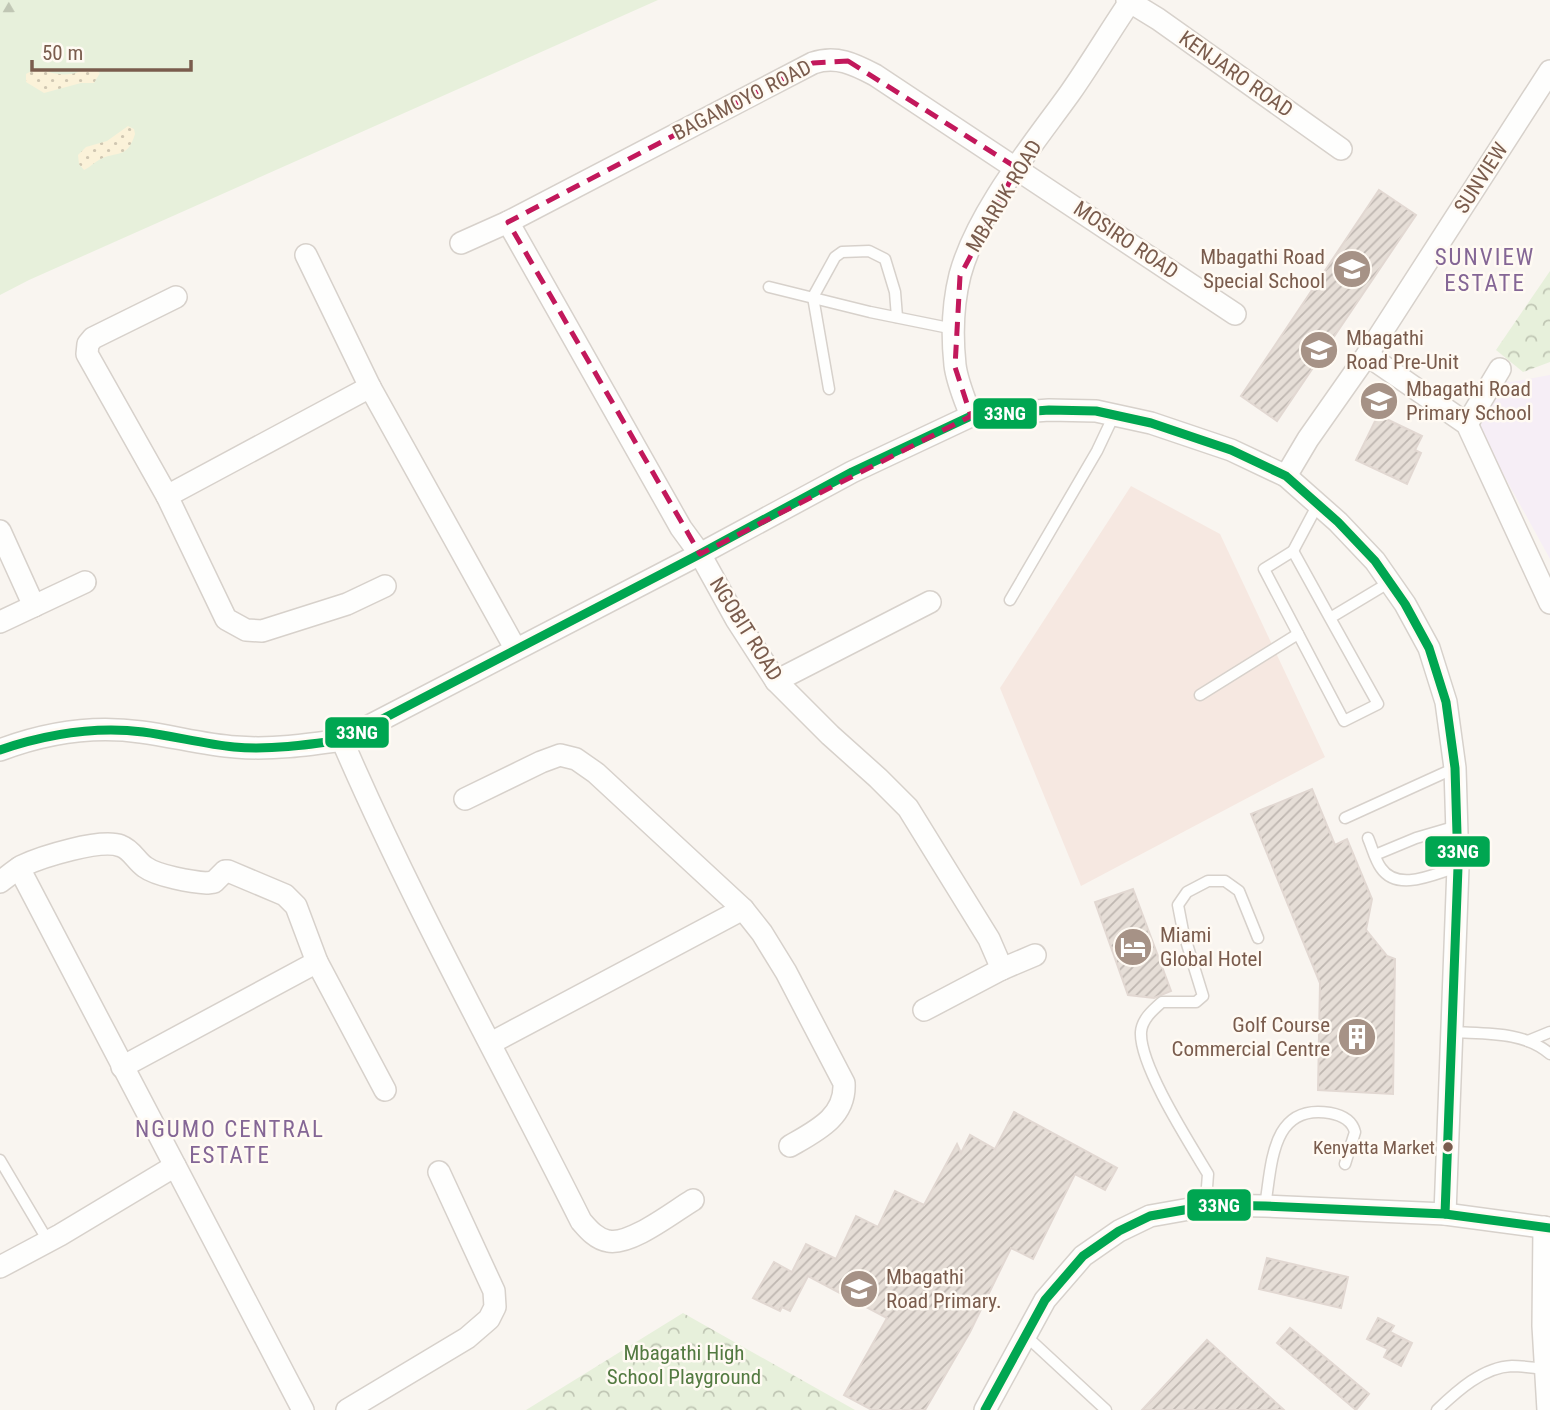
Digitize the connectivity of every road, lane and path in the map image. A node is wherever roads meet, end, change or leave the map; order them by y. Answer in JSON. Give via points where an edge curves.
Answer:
{"nodes":[{"id":1,"x":1129,"y":1,"type":"edge"},
{"id":2,"x":1550,"y":71,"type":"edge"},
{"id":3,"x":1340,"y":149,"type":"dead end"},
{"id":4,"x":1017,"y":168,"type":"junction"},
{"id":5,"x":508,"y":222,"type":"junction"},
{"id":6,"x":461,"y":243,"type":"dead end"},
{"id":7,"x":306,"y":255,"type":"dead end"},
{"id":8,"x":769,"y":288,"type":"dead end"},
{"id":9,"x":813,"y":297,"type":"junction"},
{"id":10,"x":176,"y":298,"type":"dead end"},
{"id":11,"x":1235,"y":314,"type":"dead end"},
{"id":12,"x":897,"y":317,"type":"junction"},
{"id":13,"x":954,"y":329,"type":"junction"},
{"id":14,"x":1367,"y":355,"type":"junction"},
{"id":15,"x":1500,"y":369,"type":"dead end"},
{"id":16,"x":370,"y":387,"type":"junction"},
{"id":17,"x":829,"y":389,"type":"dead end"},
{"id":18,"x":1114,"y":415,"type":"junction"},
{"id":19,"x":971,"y":416,"type":"junction"},
{"id":20,"x":1467,"y":424,"type":"junction"},
{"id":21,"x":1286,"y":476,"type":"junction"},
{"id":22,"x":167,"y":496,"type":"junction"},
{"id":23,"x":1318,"y":504,"type":"junction"},
{"id":24,"x":0,"y":531,"type":"edge"},
{"id":25,"x":1293,"y":551,"type":"junction"},
{"id":26,"x":701,"y":554,"type":"junction"},
{"id":27,"x":85,"y":582,"type":"dead end"},
{"id":28,"x":1390,"y":582,"type":"junction"},
{"id":29,"x":385,"y":586,"type":"dead end"},
{"id":30,"x":1010,"y":600,"type":"dead end"},
{"id":31,"x":930,"y":601,"type":"dead end"},
{"id":32,"x":1550,"y":603,"type":"edge"},
{"id":33,"x":34,"y":606,"type":"junction"},
{"id":34,"x":1330,"y":618,"type":"junction"},
{"id":35,"x":0,"y":622,"type":"edge"},
{"id":36,"x":1298,"y":634,"type":"junction"},
{"id":37,"x":515,"y":648,"type":"junction"},
{"id":38,"x":776,"y":681,"type":"junction"},
{"id":39,"x":1200,"y":695,"type":"dead end"},
{"id":40,"x":342,"y":740,"type":"junction"},
{"id":41,"x":0,"y":750,"type":"edge"},
{"id":42,"x":1455,"y":768,"type":"junction"},
{"id":43,"x":465,"y":799,"type":"dead end"},
{"id":44,"x":1345,"y":818,"type":"dead end"},
{"id":45,"x":1457,"y":826,"type":"junction"},
{"id":46,"x":1368,"y":838,"type":"dead end"},
{"id":47,"x":1375,"y":855,"type":"junction"},
{"id":48,"x":1458,"y":867,"type":"junction"},
{"id":49,"x":19,"y":868,"type":"junction"},
{"id":50,"x":0,"y":882,"type":"edge"},
{"id":51,"x":743,"y":909,"type":"junction"},
{"id":52,"x":1258,"y":938,"type":"dead end"},
{"id":53,"x":1035,"y":955,"type":"dead end"},
{"id":54,"x":317,"y":962,"type":"junction"},
{"id":55,"x":1002,"y":969,"type":"junction"},
{"id":56,"x":924,"y":1010,"type":"dead end"},
{"id":57,"x":1453,"y":1032,"type":"junction"},
{"id":58,"x":1550,"y":1032,"type":"edge"},
{"id":59,"x":1528,"y":1041,"type":"junction"},
{"id":60,"x":491,"y":1043,"type":"junction"},
{"id":61,"x":1550,"y":1054,"type":"edge"},
{"id":62,"x":122,"y":1067,"type":"junction"},
{"id":63,"x":385,"y":1090,"type":"dead end"},
{"id":64,"x":790,"y":1146,"type":"dead end"},
{"id":65,"x":0,"y":1160,"type":"edge"},
{"id":66,"x":1345,"y":1164,"type":"dead end"},
{"id":67,"x":175,"y":1166,"type":"junction"},
{"id":68,"x":439,"y":1172,"type":"dead end"},
{"id":69,"x":693,"y":1200,"type":"dead end"},
{"id":70,"x":1212,"y":1205,"type":"junction"},
{"id":71,"x":1265,"y":1206,"type":"junction"},
{"id":72,"x":1445,"y":1214,"type":"junction"},
{"id":73,"x":1547,"y":1227,"type":"edge"},
{"id":74,"x":48,"y":1241,"type":"junction"},
{"id":75,"x":0,"y":1267,"type":"edge"},
{"id":76,"x":1025,"y":1335,"type":"junction"},
{"id":77,"x":1545,"y":1369,"type":"junction"},
{"id":78,"x":303,"y":1410,"type":"edge"},
{"id":79,"x":347,"y":1410,"type":"edge"},
{"id":80,"x":985,"y":1410,"type":"edge"},
{"id":81,"x":1106,"y":1410,"type":"edge"},
{"id":82,"x":1437,"y":1410,"type":"edge"},
{"id":83,"x":1548,"y":1410,"type":"edge"}],
"edges":[{"from":1,"to":3,"type":"street","name":"KENJARO ROAD"},
{"from":1,"to":4,"type":"street","name":"MBARUK ROAD"},
{"from":2,"to":14,"type":"street","name":"SUNVIEW"},
{"from":4,"to":5,"type":"street","name":"BAGAMOYO ROAD","via":[[876,75],[848,61],[825,59]]},
{"from":4,"to":11,"type":"street","name":"MOSIRO ROAD"},
{"from":4,"to":13,"type":"street","name":"MBARUK ROAD","via":[[967,257],[960,276]]},
{"from":5,"to":6,"type":"street","name":"BAGAMOYO ROAD"},
{"from":5,"to":26,"type":"street","name":"NGOBIT ROAD","via":[[681,528]]},
{"from":7,"to":16,"type":"street"},
{"from":8,"to":9,"type":"lane"},
{"from":9,"to":12,"type":"lane"},
{"from":9,"to":12,"type":"lane","via":[[842,251],[869,251],[885,259]]},
{"from":9,"to":17,"type":"lane"},
{"from":10,"to":22,"type":"street","via":[[93,338],[87,354]]},
{"from":12,"to":13,"type":"lane"},
{"from":13,"to":19,"type":"street","name":"MBARUK ROAD","via":[[955,367]]},
{"from":14,"to":20,"type":"street"},
{"from":14,"to":21,"type":"street","name":"SUNVIEW"},
{"from":15,"to":20,"type":"street"},
{"from":16,"to":22,"type":"street"},
{"from":16,"to":37,"type":"street"},
{"from":18,"to":19,"type":"street","via":[[1049,410]]},
{"from":18,"to":21,"type":"street","via":[[1187,433]]},
{"from":18,"to":30,"type":"lane"},
{"from":19,"to":26,"type":"street","via":[[852,472]]},
{"from":20,"to":32,"type":"street"},
{"from":21,"to":23,"type":"street"},
{"from":22,"to":29,"type":"street","via":[[226,619],[246,630],[262,631],[347,604]]},
{"from":23,"to":25,"type":"lane"},
{"from":23,"to":28,"type":"street"},
{"from":24,"to":33,"type":"street"},
{"from":25,"to":34,"type":"lane"},
{"from":25,"to":36,"type":"lane","via":[[1264,569]]},
{"from":26,"to":37,"type":"street"},
{"from":26,"to":38,"type":"street","name":"NGOBIT ROAD"},
{"from":27,"to":33,"type":"street"},
{"from":28,"to":34,"type":"lane"},
{"from":28,"to":42,"type":"street","via":[[1429,648],[1446,702]]},
{"from":31,"to":38,"type":"street"},
{"from":33,"to":35,"type":"street"},
{"from":34,"to":36,"type":"lane","via":[[1378,704],[1344,721]]},
{"from":36,"to":39,"type":"lane"},
{"from":37,"to":40,"type":"street"},
{"from":38,"to":55,"type":"street","name":"NGOBIT ROAD","via":[[908,808],[989,939]]},
{"from":40,"to":41,"type":"street","via":[[236,748],[111,729],[33,738]]},
{"from":40,"to":60,"type":"street","via":[[428,925]]},
{"from":42,"to":44,"type":"lane"},
{"from":42,"to":45,"type":"street"},
{"from":43,"to":51,"type":"street","via":[[560,755],[576,759]]},
{"from":45,"to":47,"type":"lane"},
{"from":45,"to":48,"type":"street"},
{"from":46,"to":47,"type":"lane"},
{"from":47,"to":48,"type":"lane","via":[[1381,869],[1397,881]]},
{"from":48,"to":57,"type":"street"},
{"from":49,"to":50,"type":"street"},
{"from":49,"to":54,"type":"street","via":[[83,847],[112,844],[124,847],[152,871],[208,883],[228,871],[285,895],[296,906]]},
{"from":49,"to":62,"type":"street"},
{"from":51,"to":60,"type":"street"},
{"from":51,"to":64,"type":"street","via":[[786,972],[844,1083],[843,1102],[829,1121]]},
{"from":52,"to":70,"type":"lane","via":[[1239,891],[1225,880],[1208,881],[1187,892],[1178,905],[1182,931],[1203,996],[1196,1002],[1162,1002],[1147,1016],[1141,1033],[1167,1105],[1208,1174]]},
{"from":53,"to":55,"type":"street"},
{"from":54,"to":62,"type":"street"},
{"from":54,"to":63,"type":"street"},
{"from":55,"to":56,"type":"street"},
{"from":57,"to":59,"type":"lane"},
{"from":57,"to":72,"type":"street"},
{"from":58,"to":59,"type":"lane"},
{"from":59,"to":61,"type":"lane"},
{"from":60,"to":69,"type":"street","via":[[581,1221],[594,1235],[608,1241],[626,1240]]},
{"from":62,"to":67,"type":"street"},
{"from":65,"to":74,"type":"lane"},
{"from":66,"to":71,"type":"lane","via":[[1355,1132],[1350,1121],[1328,1112],[1301,1113],[1287,1122],[1280,1135]]},
{"from":67,"to":74,"type":"street"},
{"from":67,"to":78,"type":"street"},
{"from":68,"to":79,"type":"street","via":[[494,1291],[495,1307],[489,1319],[467,1338]]},
{"from":70,"to":71,"type":"street"},
{"from":70,"to":76,"type":"street","via":[[1150,1216],[1083,1256],[1045,1300]]},
{"from":71,"to":72,"type":"street"},
{"from":72,"to":73,"type":"street"},
{"from":73,"to":77,"type":"street"},
{"from":74,"to":75,"type":"street"},
{"from":76,"to":80,"type":"street"},
{"from":76,"to":81,"type":"lane"},
{"from":77,"to":82,"type":"lane","via":[[1496,1368]]},
{"from":77,"to":83,"type":"street"}]}
